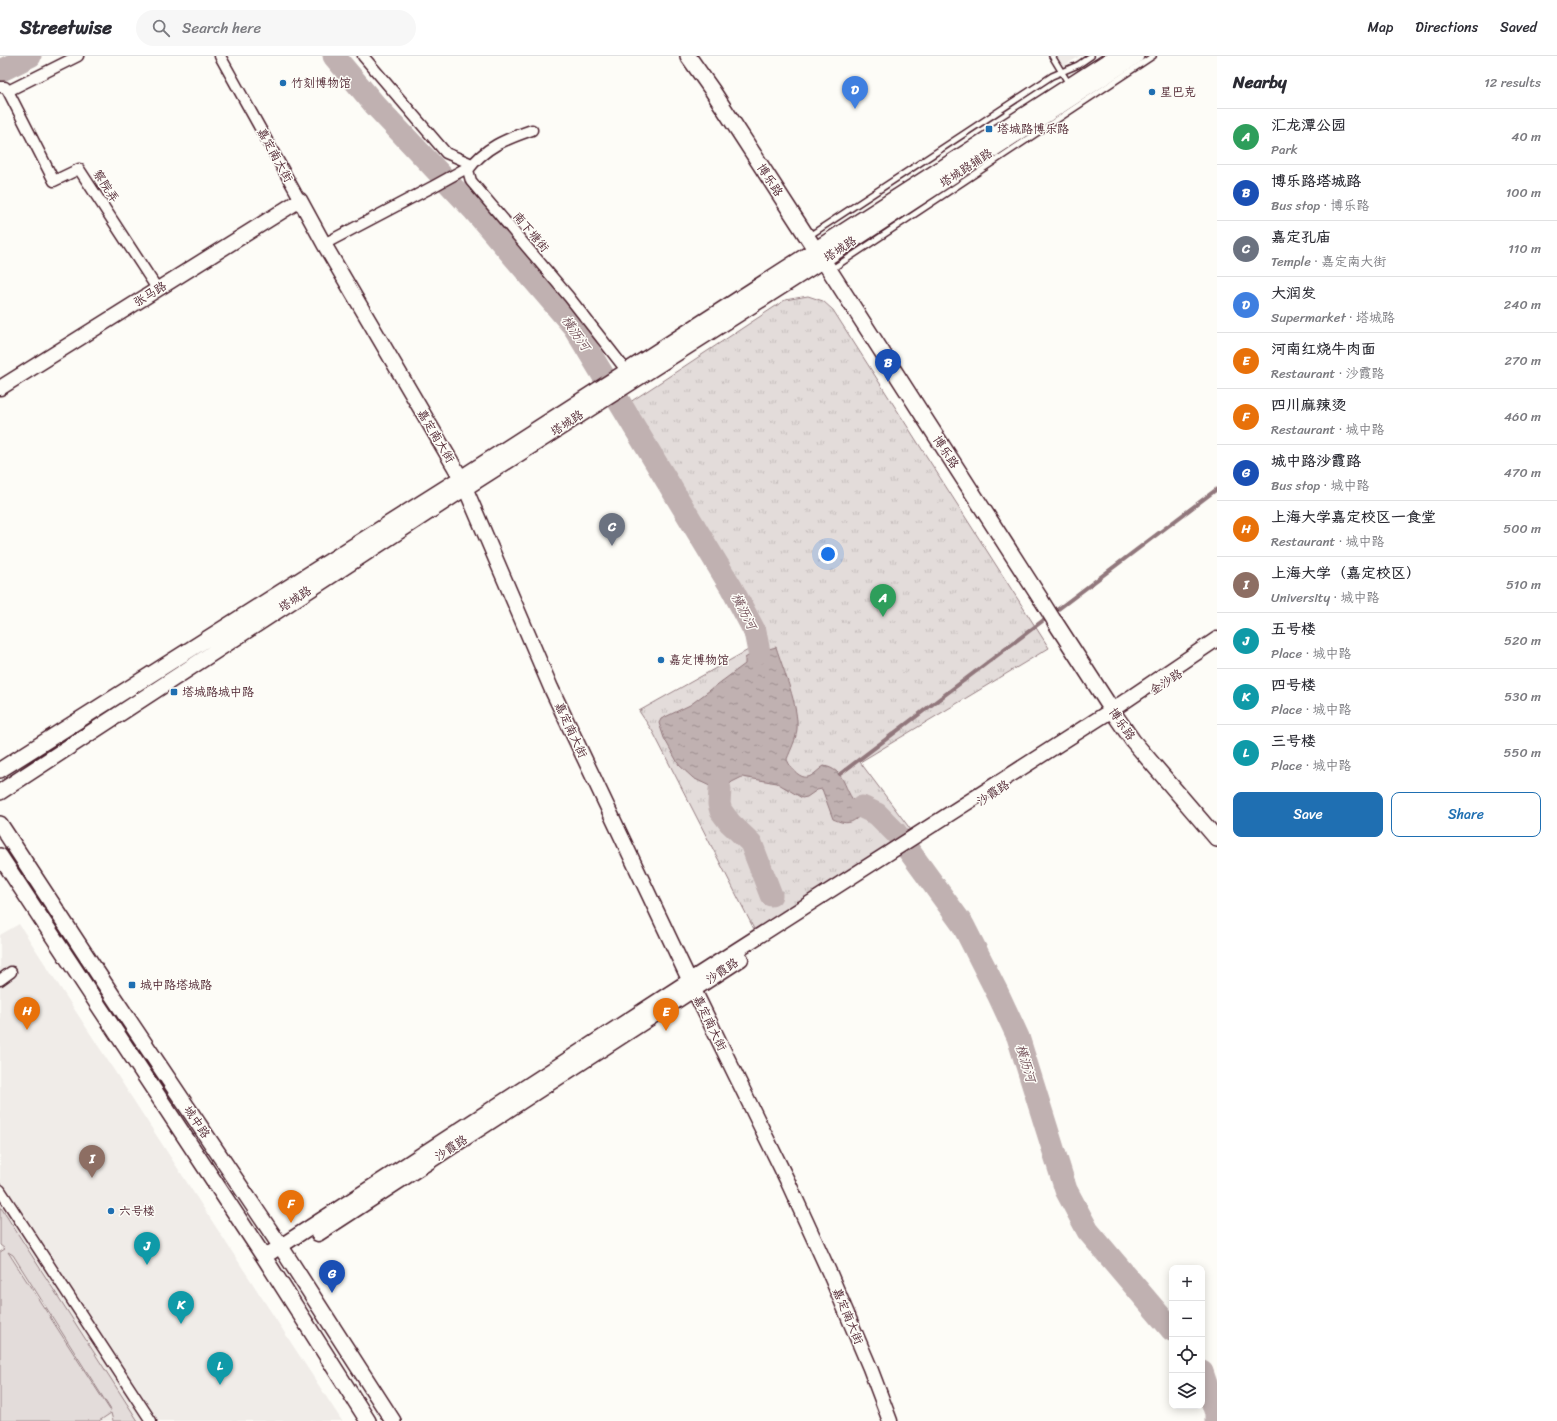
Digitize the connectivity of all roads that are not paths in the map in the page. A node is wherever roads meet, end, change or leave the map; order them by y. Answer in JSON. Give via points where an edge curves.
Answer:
{"nodes":[{"id":1,"x":78,"y":56,"type":"edge"},
{"id":2,"x":220,"y":56,"type":"edge"},
{"id":3,"x":363,"y":56,"type":"edge"},
{"id":4,"x":688,"y":56,"type":"edge"},
{"id":5,"x":1052,"y":56,"type":"edge"},
{"id":6,"x":1091,"y":56,"type":"edge"},
{"id":7,"x":1116,"y":56,"type":"edge"},
{"id":8,"x":1136,"y":56,"type":"edge"},
{"id":9,"x":1153,"y":56,"type":"edge"},
{"id":10,"x":1061,"y":72,"type":"junction"},
{"id":11,"x":1070,"y":86,"type":"junction"},
{"id":12,"x":4,"y":89,"type":"edge"},
{"id":13,"x":532,"y":130,"type":"dead end"},
{"id":14,"x":472,"y":164,"type":"junction"},
{"id":15,"x":300,"y":200,"type":"junction"},
{"id":16,"x":324,"y":244,"type":"junction"},
{"id":17,"x":819,"y":254,"type":"junction"},
{"id":18,"x":158,"y":290,"type":"junction"},
{"id":19,"x":624,"y":377,"type":"junction"},
{"id":20,"x":0,"y":388,"type":"edge"},
{"id":21,"x":463,"y":483,"type":"junction"},
{"id":22,"x":1040,"y":598,"type":"joint"},
{"id":23,"x":1055,"y":622,"type":"joint"},
{"id":24,"x":1217,"y":639,"type":"edge"},
{"id":25,"x":1217,"y":649,"type":"edge"},
{"id":26,"x":1113,"y":712,"type":"junction"},
{"id":27,"x":0,"y":770,"type":"edge"},
{"id":28,"x":0,"y":792,"type":"edge"},
{"id":29,"x":0,"y":824,"type":"edge"},
{"id":30,"x":1217,"y":839,"type":"edge"},
{"id":31,"x":0,"y":856,"type":"edge"},
{"id":32,"x":11,"y":972,"type":"dead end"},
{"id":33,"x":0,"y":980,"type":"edge"},
{"id":34,"x":692,"y":985,"type":"junction"},
{"id":35,"x":0,"y":1190,"type":"edge"},
{"id":36,"x":283,"y":1251,"type":"junction"},
{"id":37,"x":266,"y":1261,"type":"junction"},
{"id":38,"x":151,"y":1421,"type":"edge"},
{"id":39,"x":368,"y":1421,"type":"edge"},
{"id":40,"x":393,"y":1421,"type":"edge"},
{"id":41,"x":890,"y":1421,"type":"edge"}],
"edges":[{"from":1,"to":12,"type":"street"},
{"from":2,"to":15,"type":"street","name":"嘉定南大街"},
{"from":3,"to":14,"type":"street","via":[[446,153]]},
{"from":4,"to":17,"type":"main road","name":"博乐路"},
{"from":5,"to":10,"type":"lane"},
{"from":6,"to":10,"type":"lane"},
{"from":7,"to":11,"type":"main road","name":"塔城路"},
{"from":8,"to":17,"type":"main road","name":"塔城路"},
{"from":9,"to":17,"type":"lane","name":"塔城路辅路"},
{"from":10,"to":11,"type":"lane"},
{"from":10,"to":17,"type":"lane","via":[[1039,84]]},
{"from":11,"to":17,"type":"main road","name":"塔城路"},
{"from":12,"to":18,"type":"street","name":"察院弄","via":[[54,180],[79,169]]},
{"from":13,"to":14,"type":"street","via":[[505,139],[476,158]]},
{"from":14,"to":16,"type":"street"},
{"from":14,"to":19,"type":"street","name":"南下塘街","via":[[468,170],[471,181],[570,297]]},
{"from":15,"to":16,"type":"street","name":"嘉定南大街"},
{"from":15,"to":18,"type":"street","name":"张马路"},
{"from":16,"to":21,"type":"street","name":"嘉定南大街"},
{"from":17,"to":19,"type":"main road","name":"塔城路"},
{"from":17,"to":22,"type":"main road","name":"博乐路"},
{"from":18,"to":20,"type":"street","name":"张马路"},
{"from":19,"to":21,"type":"main road","name":"塔城路"},
{"from":21,"to":27,"type":"main road","name":"塔城路"},
{"from":21,"to":28,"type":"main road","name":"塔城路"},
{"from":21,"to":34,"type":"street","name":"嘉定南大街","via":[[551,688]]},
{"from":22,"to":23,"type":"street","name":"博乐路"},
{"from":23,"to":26,"type":"main road","name":"博乐路"},
{"from":24,"to":26,"type":"street"},
{"from":25,"to":26,"type":"street","name":"金沙路"},
{"from":26,"to":30,"type":"main road","name":"博乐路","via":[[1134,741]]},
{"from":26,"to":34,"type":"street"},
{"from":26,"to":34,"type":"street","name":"沙霞路","via":[[892,858]]},
{"from":29,"to":36,"type":"main road","name":"城中路"},
{"from":31,"to":37,"type":"main road","name":"城中路"},
{"from":32,"to":33,"type":"street"},
{"from":34,"to":36,"type":"street","name":"沙霞路"},
{"from":34,"to":41,"type":"street","name":"嘉定南大街","via":[[787,1180],[870,1368]]},
{"from":35,"to":38,"type":"street"},
{"from":36,"to":37,"type":"street","name":"沙霞路"},
{"from":36,"to":40,"type":"main road","name":"城中路"},
{"from":37,"to":39,"type":"main road","name":"城中路"}]}
